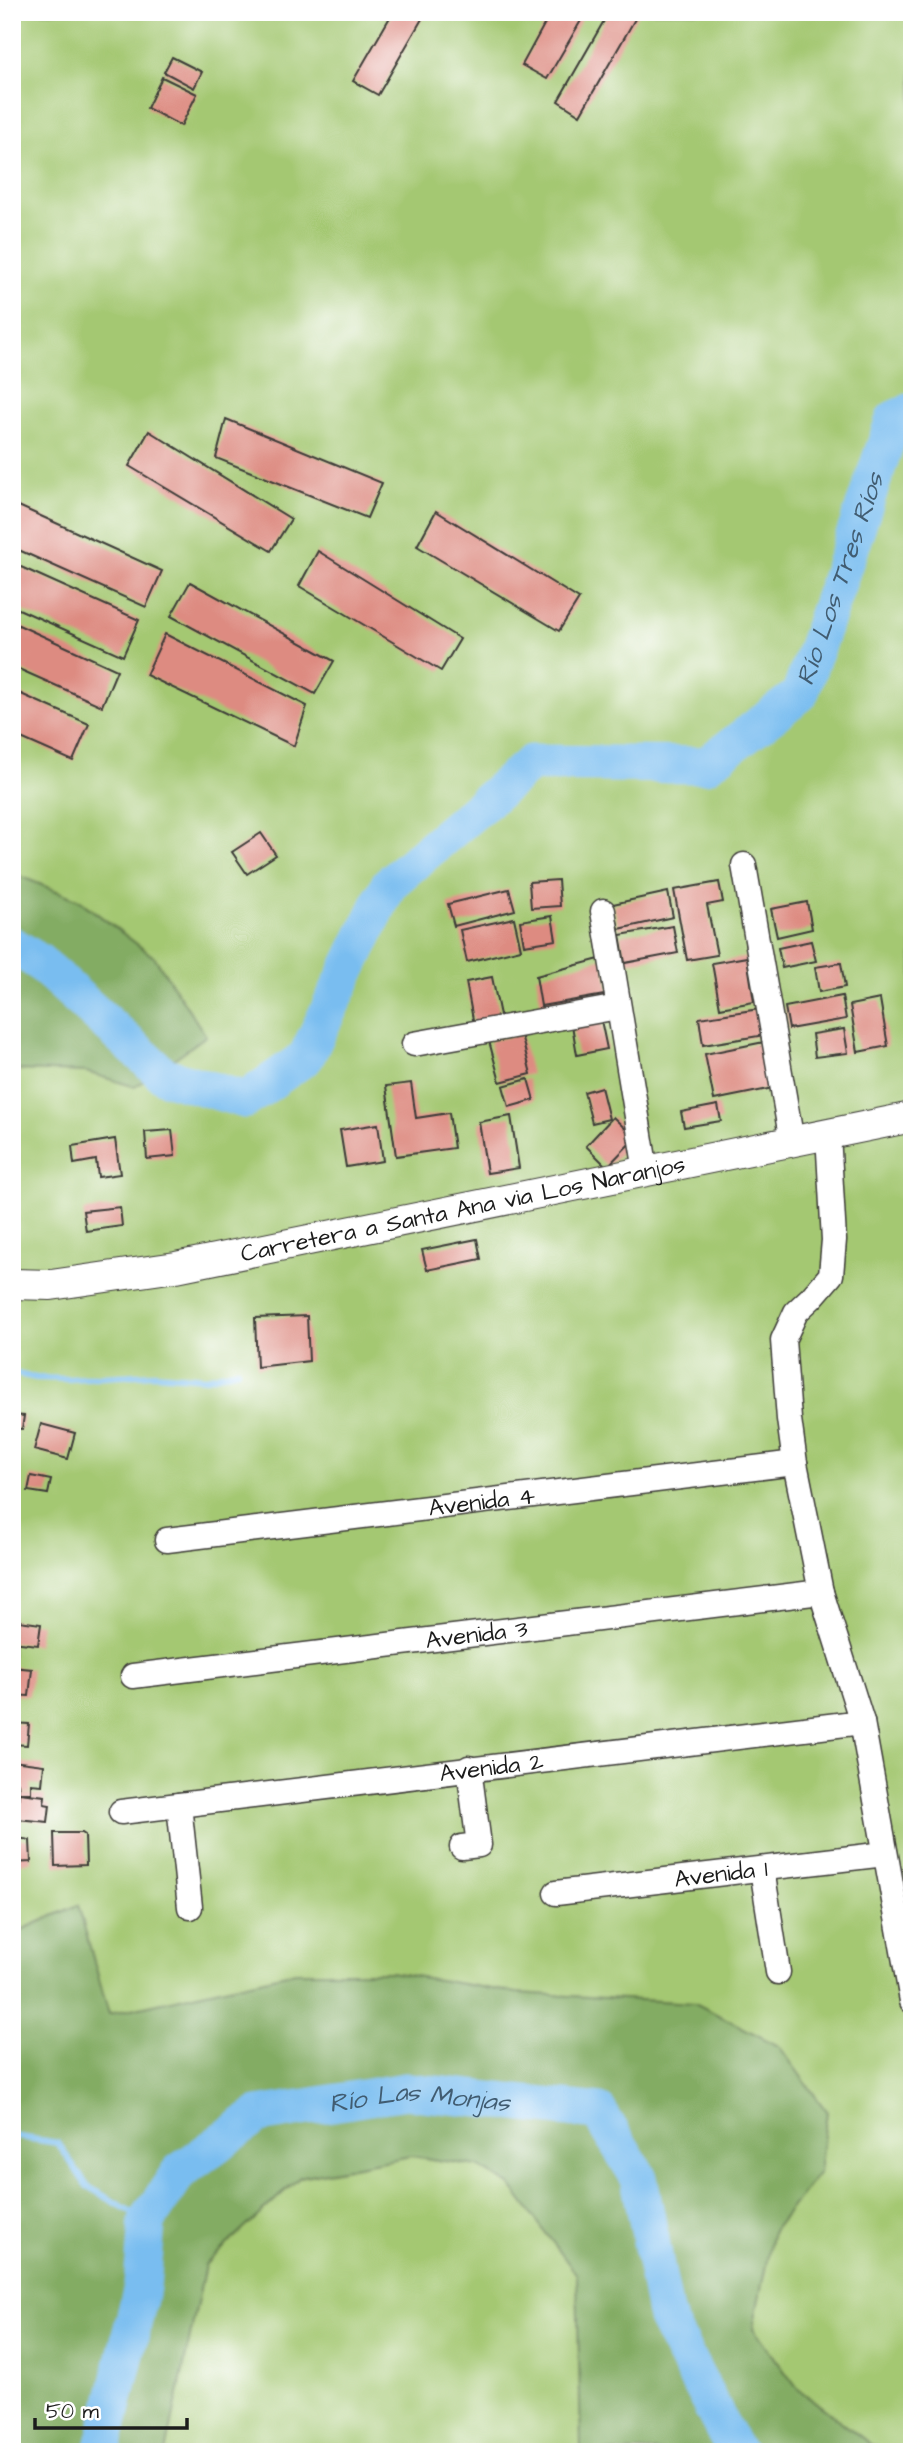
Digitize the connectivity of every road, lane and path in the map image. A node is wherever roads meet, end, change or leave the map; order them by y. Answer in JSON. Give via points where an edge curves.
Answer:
{"nodes":[{"id":1,"x":744,"y":865,"type":"dead end"},
{"id":2,"x":603,"y":911,"type":"dead end"},
{"id":3,"x":618,"y":1007,"type":"junction"},
{"id":4,"x":414,"y":1044,"type":"dead end"},
{"id":5,"x":912,"y":1117,"type":"edge"},
{"id":6,"x":828,"y":1135,"type":"junction"},
{"id":7,"x":792,"y":1142,"type":"junction"},
{"id":8,"x":646,"y":1171,"type":"junction"},
{"id":9,"x":12,"y":1284,"type":"edge"},
{"id":10,"x":794,"y":1463,"type":"junction"},
{"id":11,"x":167,"y":1540,"type":"dead end"},
{"id":12,"x":821,"y":1592,"type":"junction"},
{"id":13,"x":133,"y":1676,"type":"dead end"},
{"id":14,"x":862,"y":1722,"type":"junction"},
{"id":15,"x":469,"y":1768,"type":"junction"},
{"id":16,"x":178,"y":1805,"type":"junction"},
{"id":17,"x":121,"y":1812,"type":"dead end"},
{"id":18,"x":471,"y":1846,"type":"dead end"},
{"id":19,"x":885,"y":1854,"type":"junction"},
{"id":20,"x":762,"y":1869,"type":"junction"},
{"id":21,"x":570,"y":1885,"type":"dead end"},
{"id":22,"x":190,"y":1907,"type":"dead end"},
{"id":23,"x":771,"y":1958,"type":"dead end"},
{"id":24,"x":912,"y":2001,"type":"edge"}],
"edges":[{"from":1,"to":7,"type":"street"},
{"from":2,"to":3,"type":"street"},
{"from":3,"to":4,"type":"street"},
{"from":3,"to":8,"type":"street"},
{"from":5,"to":6,"type":"main road","name":"Carretera a Santa Ana via Los Naranjos"},
{"from":6,"to":7,"type":"main road","name":"Carretera a Santa Ana via Los Naranjos"},
{"from":6,"to":10,"type":"street","via":[[834,1240],[831,1275],[796,1312],[783,1340]]},
{"from":7,"to":8,"type":"main road","name":"Carretera a Santa Ana via Los Naranjos"},
{"from":8,"to":9,"type":"main road","name":"Carretera a Santa Ana via Los Naranjos","via":[[176,1267],[72,1283]]},
{"from":10,"to":11,"type":"street","name":"Avenida 4"},
{"from":10,"to":12,"type":"street"},
{"from":12,"to":13,"type":"street","name":"Avenida 3"},
{"from":12,"to":14,"type":"street"},
{"from":14,"to":15,"type":"street","name":"Avenida 2"},
{"from":14,"to":19,"type":"street"},
{"from":15,"to":16,"type":"street","name":"Avenida 2"},
{"from":15,"to":18,"type":"street"},
{"from":16,"to":17,"type":"street","name":"Avenida 2"},
{"from":16,"to":22,"type":"street"},
{"from":19,"to":20,"type":"street","name":"Avenida 1"},
{"from":19,"to":24,"type":"street"},
{"from":20,"to":21,"type":"street","name":"Avenida 1"},
{"from":20,"to":23,"type":"street"}]}
